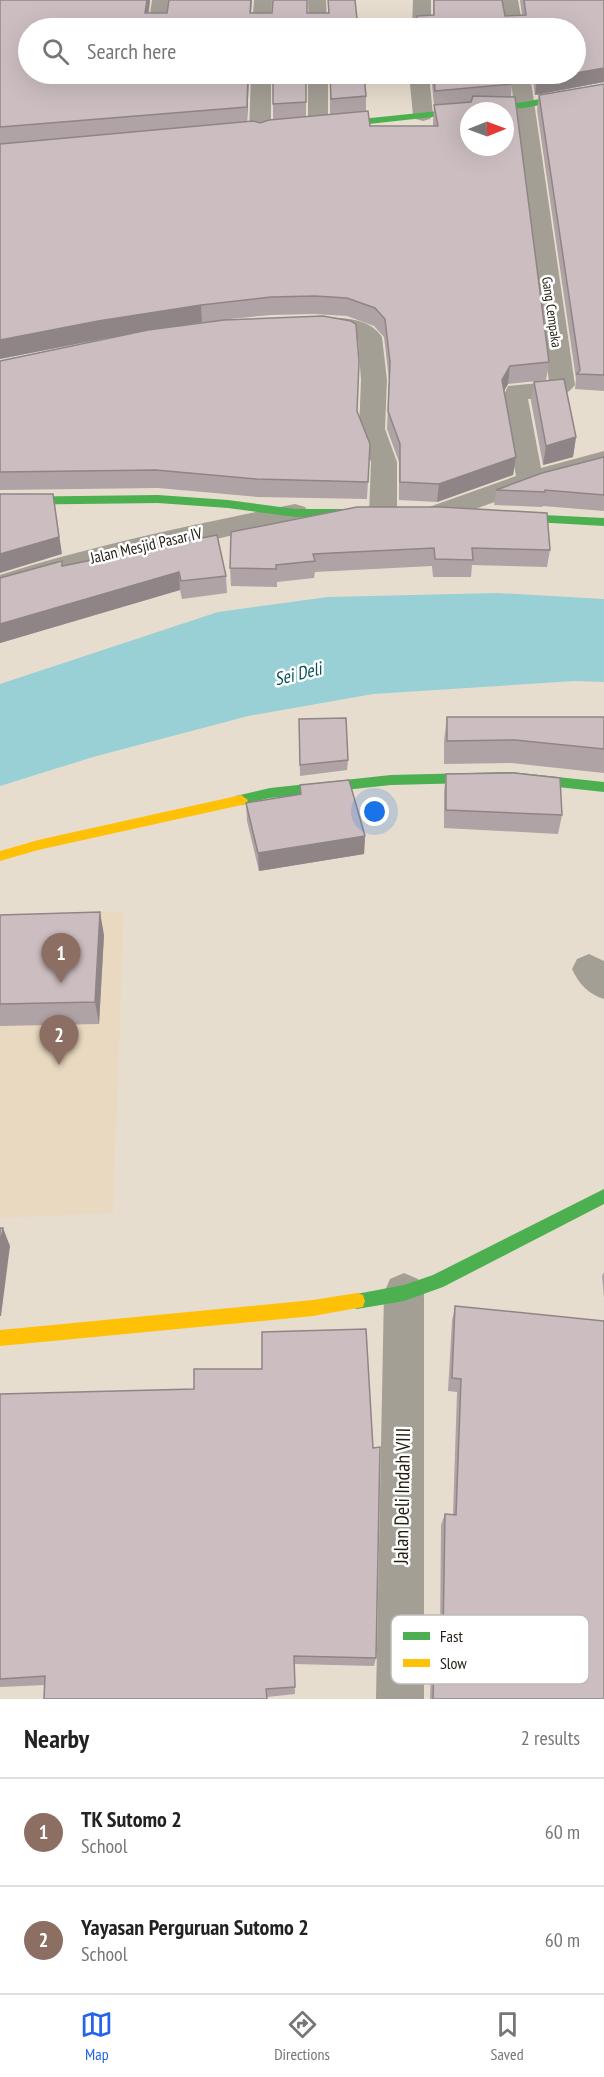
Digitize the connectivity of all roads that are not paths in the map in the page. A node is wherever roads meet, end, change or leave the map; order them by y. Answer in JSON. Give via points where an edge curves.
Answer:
{"nodes":[{"id":1,"x":161,"y":0,"type":"edge"},
{"id":2,"x":263,"y":0,"type":"edge"},
{"id":3,"x":317,"y":0,"type":"edge"},
{"id":4,"x":422,"y":0,"type":"edge"},
{"id":5,"x":509,"y":0,"type":"edge"},
{"id":6,"x":160,"y":18,"type":"edge"},
{"id":7,"x":262,"y":18,"type":"edge"},
{"id":8,"x":318,"y":18,"type":"edge"},
{"id":9,"x":422,"y":18,"type":"edge"},
{"id":10,"x":512,"y":18,"type":"edge"},
{"id":11,"x":261,"y":84,"type":"edge"},
{"id":12,"x":317,"y":84,"type":"edge"},
{"id":13,"x":420,"y":84,"type":"edge"},
{"id":14,"x":521,"y":84,"type":"edge"},
{"id":15,"x":604,"y":90,"type":"edge"},
{"id":16,"x":524,"y":105,"type":"junction"},
{"id":17,"x":423,"y":115,"type":"junction"},
{"id":18,"x":312,"y":127,"type":"joint"},
{"id":19,"x":260,"y":132,"type":"edge"},
{"id":20,"x":289,"y":325,"type":"edge"},
{"id":21,"x":604,"y":460,"type":"edge"},
{"id":22,"x":530,"y":480,"type":"junction"},
{"id":23,"x":0,"y":501,"type":"edge"},
{"id":24,"x":295,"y":513,"type":"junction"},
{"id":25,"x":433,"y":513,"type":"joint"},
{"id":26,"x":389,"y":514,"type":"joint"},
{"id":27,"x":604,"y":522,"type":"edge"},
{"id":28,"x":0,"y":585,"type":"edge"},
{"id":29,"x":604,"y":787,"type":"edge"},
{"id":30,"x":0,"y":856,"type":"edge"},
{"id":31,"x":604,"y":1196,"type":"edge"},
{"id":32,"x":404,"y":1293,"type":"junction"},
{"id":33,"x":0,"y":1338,"type":"edge"},
{"id":34,"x":401,"y":1615,"type":"edge"},
{"id":35,"x":400,"y":1684,"type":"edge"},
{"id":36,"x":400,"y":1699,"type":"edge"}],
"edges":[{"from":1,"to":6,"type":"street"},
{"from":2,"to":7,"type":"street"},
{"from":3,"to":8,"type":"street"},
{"from":4,"to":9,"type":"street"},
{"from":5,"to":10,"type":"street"},
{"from":11,"to":19,"type":"street"},
{"from":12,"to":18,"type":"street"},
{"from":13,"to":17,"type":"street"},
{"from":14,"to":16,"type":"street"},
{"from":15,"to":16,"type":"street"},
{"from":16,"to":17,"type":"street"},
{"from":16,"to":22,"type":"street","name":"Gang Cempaka","via":[[562,385],[548,391],[517,392],[514,399]]},
{"from":17,"to":18,"type":"street"},
{"from":20,"to":26,"type":"street","via":[[351,326],[370,337],[374,381],[372,429],[384,462]]},
{"from":21,"to":22,"type":"street"},
{"from":22,"to":25,"type":"street"},
{"from":23,"to":24,"type":"street","via":[[158,499]]},
{"from":24,"to":26,"type":"street"},
{"from":24,"to":28,"type":"street","name":"Jalan Mesjid Pasar IV","via":[[167,538]]},
{"from":25,"to":27,"type":"street"},
{"from":29,"to":30,"type":"street","via":[[511,777],[391,780],[270,793]]},
{"from":31,"to":32,"type":"street","via":[[463,1269]]},
{"from":32,"to":33,"type":"street","via":[[313,1308]]},
{"from":32,"to":34,"type":"street","name":"Jalan Deli Indah VIII"},
{"from":35,"to":36,"type":"street","name":"Jalan Deli Indah VIII"}]}
